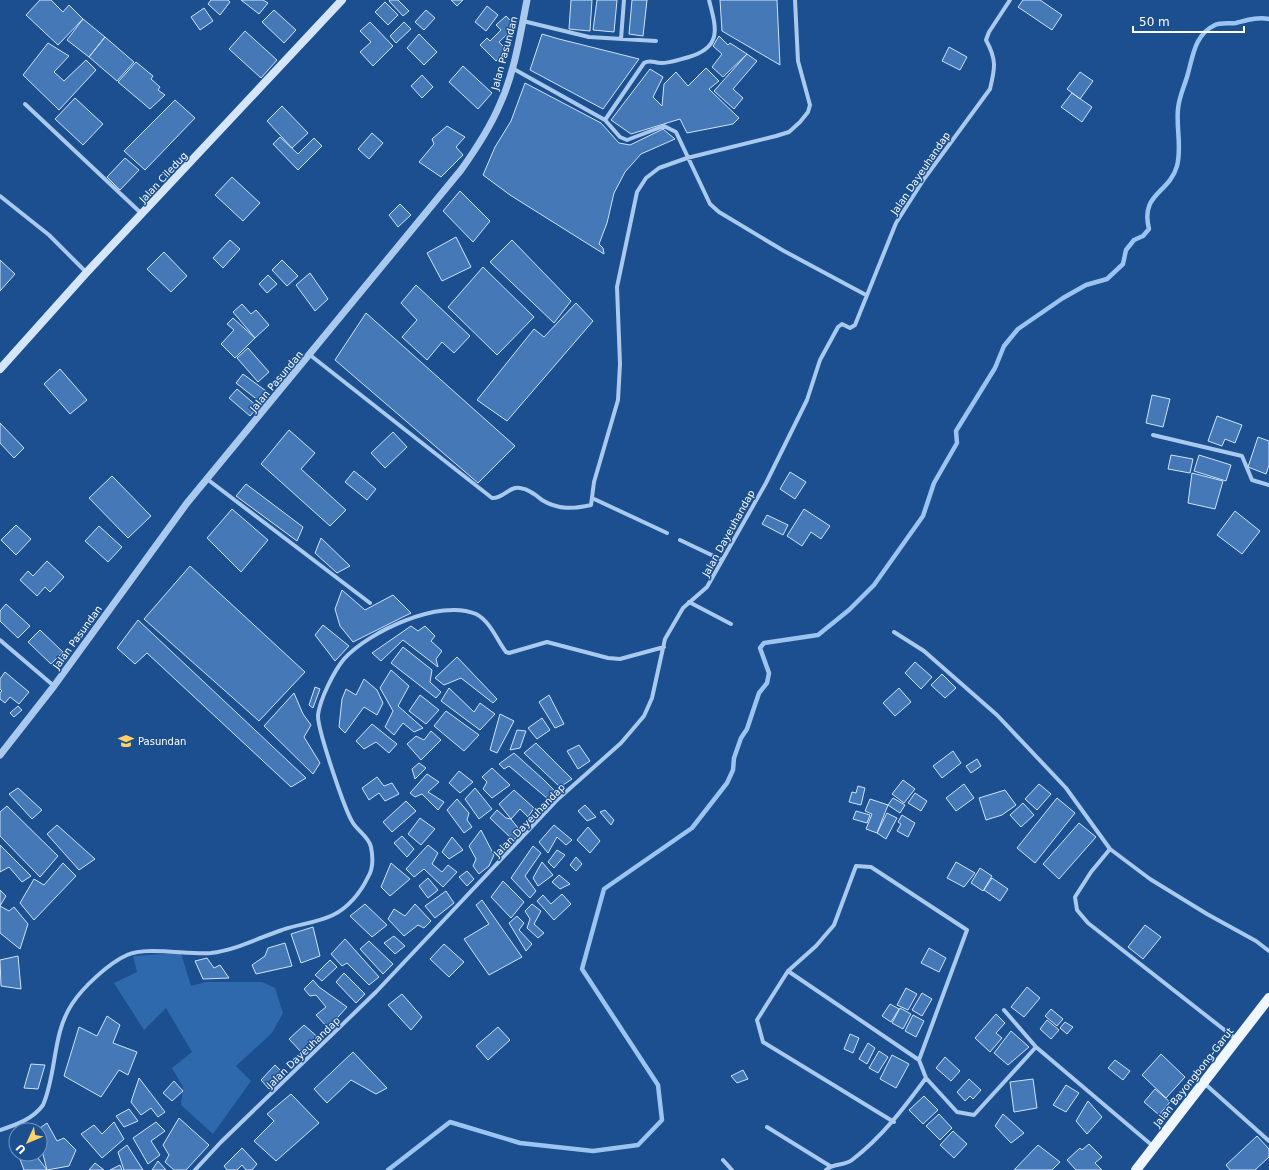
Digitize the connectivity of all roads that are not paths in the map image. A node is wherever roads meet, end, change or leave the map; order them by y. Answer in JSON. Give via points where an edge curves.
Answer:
{"nodes":[{"id":1,"x":342,"y":0,"type":"edge"},
{"id":2,"x":527,"y":0,"type":"edge"},
{"id":3,"x":624,"y":0,"type":"edge"},
{"id":4,"x":708,"y":0,"type":"edge"},
{"id":5,"x":795,"y":0,"type":"edge"},
{"id":6,"x":1010,"y":0,"type":"edge"},
{"id":7,"x":523,"y":21,"type":"junction"},
{"id":8,"x":621,"y":39,"type":"junction"},
{"id":9,"x":656,"y":41,"type":"dead end"},
{"id":10,"x":512,"y":68,"type":"junction"},
{"id":11,"x":25,"y":104,"type":"dead end"},
{"id":12,"x":605,"y":120,"type":"junction"},
{"id":13,"x":687,"y":158,"type":"junction"},
{"id":14,"x":0,"y":196,"type":"edge"},
{"id":15,"x":142,"y":214,"type":"junction"},
{"id":16,"x":87,"y":272,"type":"junction"},
{"id":17,"x":866,"y":295,"type":"junction"},
{"id":18,"x":310,"y":355,"type":"junction"},
{"id":19,"x":0,"y":369,"type":"edge"},
{"id":20,"x":1153,"y":436,"type":"dead end"},
{"id":21,"x":207,"y":479,"type":"junction"},
{"id":22,"x":1269,"y":485,"type":"edge"},
{"id":23,"x":592,"y":498,"type":"junction"},
{"id":24,"x":667,"y":534,"type":"dead end"},
{"id":25,"x":680,"y":540,"type":"dead end"},
{"id":26,"x":722,"y":560,"type":"junction"},
{"id":27,"x":688,"y":602,"type":"junction"},
{"id":28,"x":370,"y":603,"type":"dead end"},
{"id":29,"x":731,"y":624,"type":"dead end"},
{"id":30,"x":894,"y":632,"type":"dead end"},
{"id":31,"x":0,"y":640,"type":"edge"},
{"id":32,"x":664,"y":646,"type":"junction"},
{"id":33,"x":54,"y":686,"type":"junction"},
{"id":34,"x":0,"y":755,"type":"edge"},
{"id":35,"x":1110,"y":849,"type":"junction"},
{"id":36,"x":1269,"y":951,"type":"edge"},
{"id":37,"x":788,"y":970,"type":"junction"},
{"id":38,"x":1269,"y":998,"type":"edge"},
{"id":39,"x":1004,"y":1010,"type":"dead end"},
{"id":40,"x":1236,"y":1040,"type":"junction"},
{"id":41,"x":1036,"y":1047,"type":"junction"},
{"id":42,"x":919,"y":1060,"type":"junction"},
{"id":43,"x":926,"y":1078,"type":"junction"},
{"id":44,"x":1204,"y":1082,"type":"junction"},
{"id":45,"x":894,"y":1122,"type":"junction"},
{"id":46,"x":767,"y":1127,"type":"dead end"},
{"id":47,"x":0,"y":1130,"type":"edge"},
{"id":48,"x":1269,"y":1141,"type":"edge"},
{"id":49,"x":1154,"y":1147,"type":"junction"},
{"id":50,"x":723,"y":1160,"type":"dead end"},
{"id":51,"x":830,"y":1166,"type":"junction"},
{"id":52,"x":195,"y":1170,"type":"edge"},
{"id":53,"x":732,"y":1170,"type":"edge"},
{"id":54,"x":826,"y":1170,"type":"edge"},
{"id":55,"x":1136,"y":1170,"type":"edge"}],
"edges":[{"from":1,"to":15,"type":"main road","name":"Jalan Ciledug"},
{"from":2,"to":7,"type":"street","name":"Jalan Pasundan"},
{"from":3,"to":8,"type":"street"},
{"from":4,"to":12,"type":"street","via":[[716,28],[709,46],[699,54],[672,62],[649,60],[644,63]]},
{"from":5,"to":13,"type":"street","via":[[798,61],[810,104],[805,117],[789,132]]},
{"from":6,"to":17,"type":"street","name":"Jalan Dayeuhandap","via":[[986,40],[995,60],[995,72],[990,89],[924,179],[896,223]]},
{"from":7,"to":8,"type":"street","via":[[589,36]]},
{"from":7,"to":10,"type":"street","name":"Jalan Pasundan"},
{"from":8,"to":9,"type":"street"},
{"from":10,"to":12,"type":"street"},
{"from":10,"to":18,"type":"street","name":"Jalan Pasundan","via":[[501,103],[484,137],[461,170]]},
{"from":11,"to":15,"type":"street"},
{"from":12,"to":13,"type":"street","via":[[620,138],[627,140],[666,126],[676,132]]},
{"from":13,"to":17,"type":"street","via":[[710,204],[719,212],[784,251]]},
{"from":13,"to":23,"type":"street","via":[[659,168],[646,178],[637,192],[617,287],[620,357],[618,400],[594,482]]},
{"from":14,"to":16,"type":"street","via":[[49,235]]},
{"from":15,"to":16,"type":"main road","name":"Jalan Ciledug"},
{"from":16,"to":19,"type":"main road","name":"Jalan Ciledug"},
{"from":17,"to":26,"type":"street","name":"Jalan Dayeuhandap","via":[[853,327],[841,324],[820,360],[804,407]]},
{"from":18,"to":21,"type":"street","name":"Jalan Pasundan"},
{"from":18,"to":23,"type":"street","via":[[492,498],[510,489],[520,488],[559,508],[577,508],[591,505]]},
{"from":20,"to":22,"type":"street","via":[[1242,456],[1252,480]]},
{"from":21,"to":28,"type":"street"},
{"from":21,"to":33,"type":"street","name":"Jalan Pasundan"},
{"from":23,"to":24,"type":"street"},
{"from":25,"to":26,"type":"street"},
{"from":26,"to":27,"type":"street","name":"Jalan Dayeuhandap","via":[[706,588]]},
{"from":27,"to":29,"type":"street"},
{"from":27,"to":32,"type":"street","name":"Jalan Dayeuhandap","via":[[665,639]]},
{"from":30,"to":35,"type":"street","via":[[924,651],[997,715],[1066,788]]},
{"from":31,"to":33,"type":"street"},
{"from":32,"to":47,"type":"street","via":[[620,659],[546,642],[509,654],[479,616],[454,611],[415,617],[376,634],[344,659],[320,706],[318,716],[321,735],[350,817],[371,844],[372,865],[362,887],[350,902],[332,916],[283,929],[232,949],[209,953],[136,952],[120,960],[88,984],[71,1004],[64,1018],[43,1105],[28,1119]]},
{"from":32,"to":52,"type":"street","name":"Jalan Dayeuhandap","via":[[652,698],[644,716],[621,743],[558,799],[376,992]]},
{"from":33,"to":34,"type":"street","name":"Jalan Pasundan"},
{"from":35,"to":36,"type":"street","via":[[1150,879]]},
{"from":35,"to":40,"type":"street","via":[[1075,897],[1077,910],[1088,923]]},
{"from":37,"to":42,"type":"street"},
{"from":37,"to":42,"type":"street","via":[[816,946],[834,925],[856,866],[871,867],[944,914],[967,930]]},
{"from":37,"to":45,"type":"street","via":[[756,1020],[763,1042]]},
{"from":38,"to":40,"type":"main road","name":"Jalan Bayongbong-Garut"},
{"from":39,"to":41,"type":"street"},
{"from":40,"to":44,"type":"main road","name":"Jalan Bayongbong-Garut"},
{"from":41,"to":43,"type":"street","via":[[974,1115],[956,1112]]},
{"from":41,"to":49,"type":"street"},
{"from":42,"to":43,"type":"street"},
{"from":43,"to":45,"type":"street"},
{"from":44,"to":48,"type":"street"},
{"from":44,"to":49,"type":"main road","name":"Jalan Bayongbong-Garut"},
{"from":45,"to":51,"type":"street","via":[[850,1162]]},
{"from":46,"to":51,"type":"street"},
{"from":49,"to":55,"type":"main road","name":"Jalan Bayongbong-Garut"},
{"from":50,"to":53,"type":"street"},
{"from":51,"to":54,"type":"street"}]}
